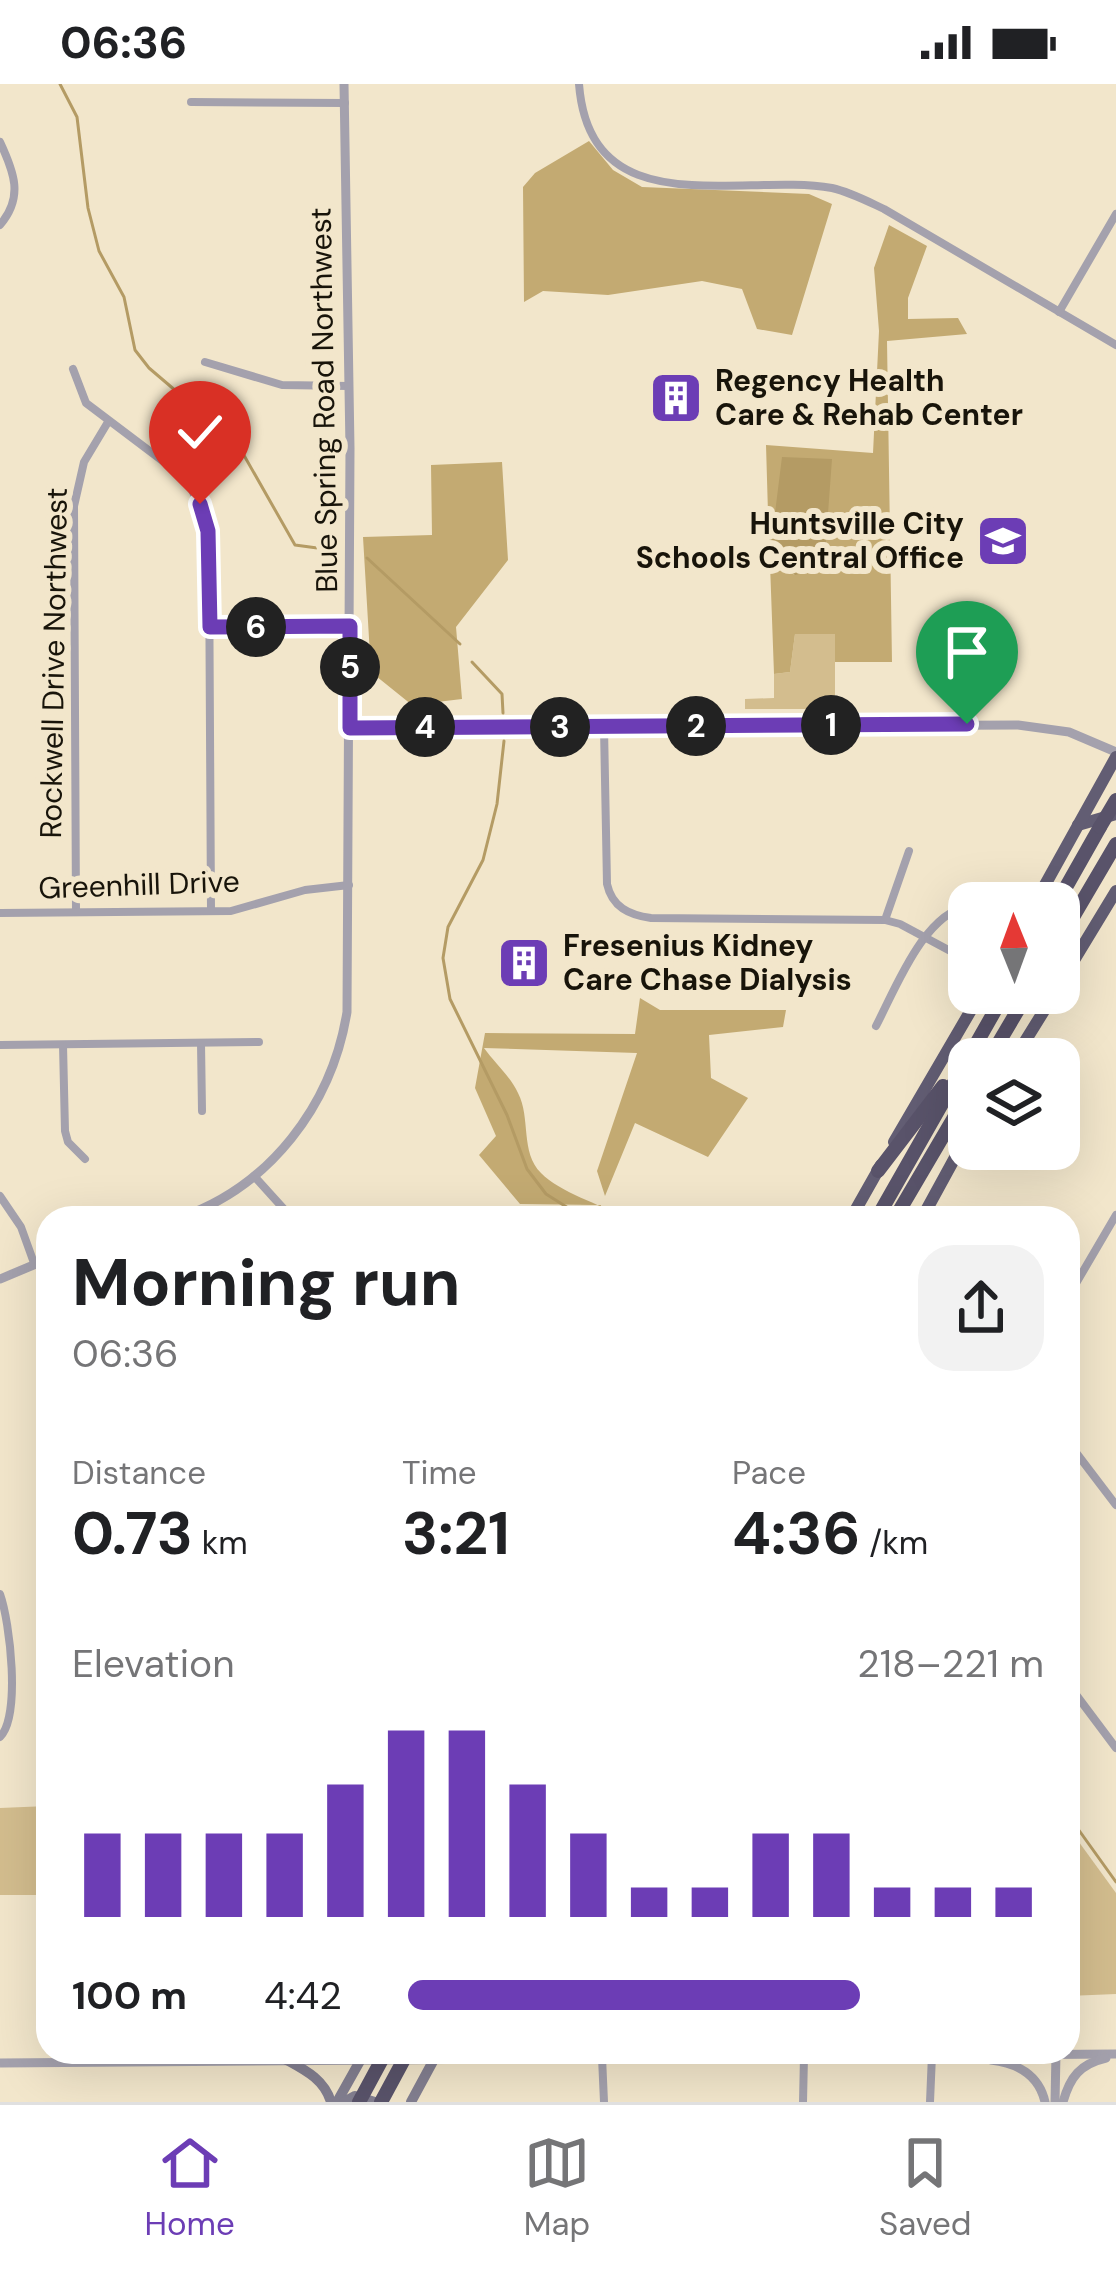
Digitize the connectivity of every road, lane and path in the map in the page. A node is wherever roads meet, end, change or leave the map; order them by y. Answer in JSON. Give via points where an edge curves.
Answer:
{"nodes":[{"id":1,"x":344,"y":84,"type":"edge"},
{"id":2,"x":579,"y":84,"type":"edge"},
{"id":3,"x":191,"y":102,"type":"dead end"},
{"id":4,"x":345,"y":103,"type":"junction"},
{"id":5,"x":0,"y":142,"type":"edge"},
{"id":6,"x":1116,"y":214,"type":"edge"},
{"id":7,"x":0,"y":224,"type":"edge"},
{"id":8,"x":1059,"y":312,"type":"junction"},
{"id":9,"x":1116,"y":345,"type":"edge"},
{"id":10,"x":205,"y":362,"type":"dead end"},
{"id":11,"x":73,"y":369,"type":"dead end"},
{"id":12,"x":349,"y":386,"type":"junction"},
{"id":13,"x":108,"y":422,"type":"junction"},
{"id":14,"x":350,"y":626,"type":"junction"},
{"id":15,"x":210,"y":627,"type":"junction"},
{"id":16,"x":604,"y":727,"type":"junction"},
{"id":17,"x":350,"y":728,"type":"junction"},
{"id":18,"x":1116,"y":754,"type":"edge"},
{"id":19,"x":1116,"y":800,"type":"edge"},
{"id":20,"x":1116,"y":814,"type":"edge"},
{"id":21,"x":1078,"y":825,"type":"junction"},
{"id":22,"x":1116,"y":844,"type":"edge"},
{"id":23,"x":909,"y":851,"type":"dead end"},
{"id":24,"x":1047,"y":882,"type":"edge"},
{"id":25,"x":1069,"y":882,"type":"edge"},
{"id":26,"x":349,"y":885,"type":"junction"},
{"id":27,"x":1116,"y":891,"type":"edge"},
{"id":28,"x":1080,"y":905,"type":"edge"},
{"id":29,"x":212,"y":911,"type":"junction"},
{"id":30,"x":76,"y":912,"type":"junction"},
{"id":31,"x":0,"y":913,"type":"edge"},
{"id":32,"x":948,"y":915,"type":"edge"},
{"id":33,"x":885,"y":920,"type":"junction"},
{"id":34,"x":923,"y":937,"type":"junction"},
{"id":35,"x":948,"y":950,"type":"edge"},
{"id":36,"x":1080,"y":950,"type":"edge"},
{"id":37,"x":969,"y":1014,"type":"edge"},
{"id":38,"x":876,"y":1026,"type":"dead end"},
{"id":39,"x":259,"y":1042,"type":"dead end"},
{"id":40,"x":201,"y":1043,"type":"junction"},
{"id":41,"x":0,"y":1045,"type":"edge"},
{"id":42,"x":63,"y":1045,"type":"junction"},
{"id":43,"x":948,"y":1079,"type":"edge"},
{"id":44,"x":948,"y":1093,"type":"edge"},
{"id":45,"x":202,"y":1111,"type":"dead end"},
{"id":46,"x":948,"y":1128,"type":"edge"},
{"id":47,"x":85,"y":1159,"type":"dead end"},
{"id":48,"x":948,"y":1170,"type":"edge"},
{"id":49,"x":878,"y":1172,"type":"junction"},
{"id":50,"x":254,"y":1176,"type":"junction"},
{"id":51,"x":0,"y":1196,"type":"edge"},
{"id":52,"x":209,"y":1206,"type":"edge"},
{"id":53,"x":281,"y":1206,"type":"edge"},
{"id":54,"x":858,"y":1206,"type":"edge"},
{"id":55,"x":884,"y":1206,"type":"edge"},
{"id":56,"x":902,"y":1206,"type":"edge"},
{"id":57,"x":929,"y":1206,"type":"edge"},
{"id":58,"x":1116,"y":1215,"type":"edge"},
{"id":59,"x":34,"y":1263,"type":"joint"},
{"id":60,"x":1080,"y":1276,"type":"edge"},
{"id":61,"x":0,"y":1279,"type":"edge"},
{"id":62,"x":1080,"y":1458,"type":"edge"},
{"id":63,"x":1116,"y":1484,"type":"edge"},
{"id":64,"x":1106,"y":1492,"type":"junction"},
{"id":65,"x":1116,"y":1505,"type":"edge"},
{"id":66,"x":0,"y":1594,"type":"edge"},
{"id":67,"x":1080,"y":1700,"type":"edge"},
{"id":68,"x":0,"y":1737,"type":"edge"},
{"id":69,"x":1116,"y":1748,"type":"edge"},
{"id":70,"x":1080,"y":2054,"type":"edge"},
{"id":71,"x":1116,"y":2055,"type":"edge"},
{"id":72,"x":36,"y":2062,"type":"edge"},
{"id":73,"x":0,"y":2063,"type":"edge"},
{"id":74,"x":293,"y":2064,"type":"edge"},
{"id":75,"x":358,"y":2064,"type":"edge"},
{"id":76,"x":380,"y":2064,"type":"edge"},
{"id":77,"x":401,"y":2064,"type":"edge"},
{"id":78,"x":431,"y":2064,"type":"edge"},
{"id":79,"x":602,"y":2064,"type":"edge"},
{"id":80,"x":804,"y":2064,"type":"edge"},
{"id":81,"x":932,"y":2064,"type":"edge"},
{"id":82,"x":1010,"y":2064,"type":"edge"},
{"id":83,"x":1057,"y":2064,"type":"edge"},
{"id":84,"x":337,"y":2102,"type":"edge"},
{"id":85,"x":359,"y":2102,"type":"edge"},
{"id":86,"x":378,"y":2102,"type":"edge"},
{"id":87,"x":411,"y":2102,"type":"edge"},
{"id":88,"x":604,"y":2102,"type":"edge"},
{"id":89,"x":802,"y":2102,"type":"edge"},
{"id":90,"x":930,"y":2102,"type":"edge"},
{"id":91,"x":1045,"y":2102,"type":"edge"},
{"id":92,"x":1059,"y":2102,"type":"edge"}],
"edges":[{"from":1,"to":4,"type":"street","name":"Blue Spring Road Northwest"},
{"from":2,"to":8,"type":"street","via":[[594,134],[640,177],[674,186],[849,192]]},
{"from":3,"to":4,"type":"street"},
{"from":4,"to":12,"type":"street","name":"Blue Spring Road Northwest"},
{"from":5,"to":7,"type":"street","via":[[16,191]]},
{"from":6,"to":8,"type":"street"},
{"from":8,"to":9,"type":"street"},
{"from":10,"to":12,"type":"street","via":[[282,385]]},
{"from":11,"to":13,"type":"street","via":[[86,403]]},
{"from":12,"to":14,"type":"street","name":"Blue Spring Road Northwest"},
{"from":13,"to":15,"type":"street","via":[[180,474],[200,504]]},
{"from":13,"to":30,"type":"street","name":"Rockwell Drive Northwest","via":[[84,462],[74,506]]},
{"from":14,"to":15,"type":"street"},
{"from":14,"to":17,"type":"street","name":"Blue Spring Road Northwest"},
{"from":15,"to":29,"type":"street"},
{"from":16,"to":17,"type":"street"},
{"from":16,"to":18,"type":"street","via":[[1036,726],[1082,735]]},
{"from":16,"to":33,"type":"street","via":[[607,884],[624,910]]},
{"from":17,"to":26,"type":"street","name":"Blue Spring Road Northwest"},
{"from":18,"to":21,"type":"highway"},
{"from":19,"to":25,"type":"highway","bridge":true},
{"from":20,"to":21,"type":"highway"},
{"from":21,"to":24,"type":"highway"},
{"from":22,"to":28,"type":"highway"},
{"from":23,"to":33,"type":"street"},
{"from":26,"to":29,"type":"street","name":"Greenhill Drive"},
{"from":26,"to":50,"type":"street","name":"Blue Spring Road Northwest","via":[[348,998],[338,1053],[293,1138]]},
{"from":27,"to":36,"type":"highway"},
{"from":29,"to":30,"type":"street","name":"Greenhill Drive"},
{"from":30,"to":31,"type":"street","name":"Greenhill Drive"},
{"from":32,"to":34,"type":"street"},
{"from":33,"to":34,"type":"street"},
{"from":34,"to":35,"type":"street"},
{"from":34,"to":38,"type":"street"},
{"from":37,"to":49,"type":"highway"},
{"from":39,"to":40,"type":"street"},
{"from":40,"to":42,"type":"street"},
{"from":40,"to":45,"type":"street"},
{"from":41,"to":42,"type":"street"},
{"from":42,"to":47,"type":"street","via":[[65,1131]]},
{"from":43,"to":49,"type":"highway"},
{"from":44,"to":55,"type":"highway"},
{"from":46,"to":56,"type":"highway"},
{"from":48,"to":57,"type":"highway"},
{"from":49,"to":54,"type":"highway"},
{"from":50,"to":52,"type":"street","name":"Blue Spring Road Northwest"},
{"from":50,"to":53,"type":"street"},
{"from":51,"to":59,"type":"street"},
{"from":58,"to":60,"type":"street"},
{"from":59,"to":61,"type":"street"},
{"from":62,"to":64,"type":"street"},
{"from":63,"to":64,"type":"street"},
{"from":64,"to":65,"type":"street"},
{"from":66,"to":68,"type":"street","via":[[10,1664],[10,1720]]},
{"from":67,"to":69,"type":"street"},
{"from":70,"to":71,"type":"street"},
{"from":71,"to":92,"type":"street","via":[[1083,2065]]},
{"from":72,"to":73,"type":"street"},
{"from":74,"to":84,"type":"main road"},
{"from":75,"to":84,"type":"main road"},
{"from":76,"to":85,"type":"highway","bridge":true},
{"from":77,"to":86,"type":"highway","bridge":true},
{"from":78,"to":87,"type":"main road"},
{"from":79,"to":88,"type":"street"},
{"from":80,"to":89,"type":"street"},
{"from":81,"to":90,"type":"street"},
{"from":82,"to":91,"type":"street","via":[[1034,2078]]},
{"from":83,"to":92,"type":"street"},
{"from":84,"to":86,"type":"main road"}]}
